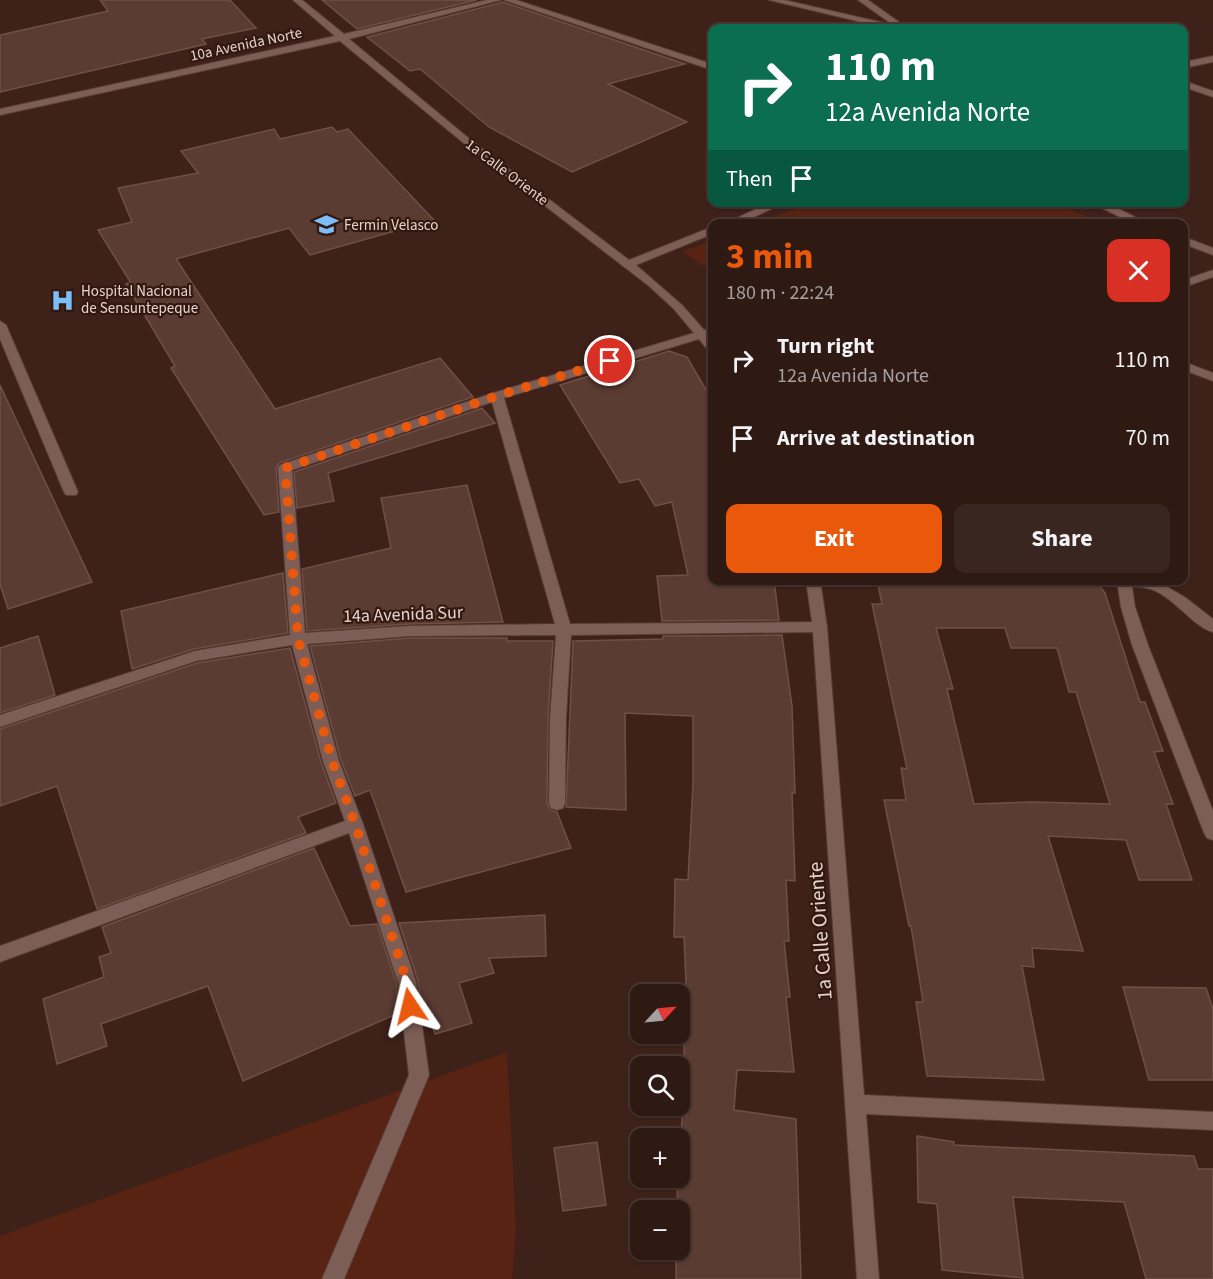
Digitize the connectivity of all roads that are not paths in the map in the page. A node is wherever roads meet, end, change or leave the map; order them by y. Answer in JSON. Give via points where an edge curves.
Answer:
{"nodes":[{"id":1,"x":297,"y":0,"type":"edge"},
{"id":2,"x":497,"y":0,"type":"edge"},
{"id":3,"x":508,"y":0,"type":"edge"},
{"id":4,"x":773,"y":0,"type":"edge"},
{"id":5,"x":862,"y":0,"type":"edge"},
{"id":6,"x":878,"y":24,"type":"edge"},
{"id":7,"x":897,"y":24,"type":"edge"},
{"id":8,"x":340,"y":38,"type":"junction"},
{"id":9,"x":1213,"y":59,"type":"edge"},
{"id":10,"x":1188,"y":64,"type":"edge"},
{"id":11,"x":708,"y":66,"type":"edge"},
{"id":12,"x":1188,"y":85,"type":"edge"},
{"id":13,"x":1213,"y":94,"type":"edge"},
{"id":14,"x":0,"y":112,"type":"edge"},
{"id":15,"x":769,"y":207,"type":"edge"},
{"id":16,"x":1106,"y":207,"type":"edge"},
{"id":17,"x":741,"y":219,"type":"edge"},
{"id":18,"x":1133,"y":219,"type":"edge"},
{"id":19,"x":708,"y":232,"type":"edge"},
{"id":20,"x":1188,"y":242,"type":"edge"},
{"id":21,"x":1213,"y":252,"type":"edge"},
{"id":22,"x":629,"y":264,"type":"junction"},
{"id":23,"x":1213,"y":273,"type":"edge"},
{"id":24,"x":1188,"y":282,"type":"edge"},
{"id":25,"x":0,"y":325,"type":"edge"},
{"id":26,"x":707,"y":332,"type":"edge"},
{"id":27,"x":1188,"y":367,"type":"edge"},
{"id":28,"x":1213,"y":376,"type":"edge"},
{"id":29,"x":497,"y":396,"type":"junction"},
{"id":30,"x":71,"y":492,"type":"dead end"},
{"id":31,"x":814,"y":585,"type":"edge"},
{"id":32,"x":1124,"y":585,"type":"edge"},
{"id":33,"x":1150,"y":585,"type":"edge"},
{"id":34,"x":819,"y":627,"type":"junction"},
{"id":35,"x":1213,"y":627,"type":"edge"},
{"id":36,"x":564,"y":630,"type":"junction"},
{"id":37,"x":298,"y":639,"type":"junction"},
{"id":38,"x":0,"y":721,"type":"edge"},
{"id":39,"x":556,"y":803,"type":"dead end"},
{"id":40,"x":355,"y":824,"type":"junction"},
{"id":41,"x":1213,"y":833,"type":"edge"},
{"id":42,"x":0,"y":954,"type":"edge"},
{"id":43,"x":856,"y":1104,"type":"junction"},
{"id":44,"x":1213,"y":1121,"type":"edge"},
{"id":45,"x":333,"y":1279,"type":"edge"},
{"id":46,"x":868,"y":1279,"type":"edge"}],
"edges":[{"from":1,"to":8,"type":"street","name":"1a Calle Oriente"},
{"from":2,"to":8,"type":"street","name":"10a Avenida Norte"},
{"from":3,"to":11,"type":"street"},
{"from":4,"to":6,"type":"street"},
{"from":5,"to":7,"type":"street"},
{"from":8,"to":14,"type":"street","name":"10a Avenida Norte"},
{"from":8,"to":22,"type":"street","name":"1a Calle Oriente"},
{"from":9,"to":10,"type":"street"},
{"from":12,"to":13,"type":"street"},
{"from":15,"to":17,"type":"street"},
{"from":16,"to":18,"type":"street"},
{"from":19,"to":22,"type":"street"},
{"from":20,"to":21,"type":"street"},
{"from":22,"to":26,"type":"street","name":"1a Calle Oriente"},
{"from":23,"to":24,"type":"street"},
{"from":25,"to":30,"type":"street"},
{"from":26,"to":29,"type":"street"},
{"from":27,"to":28,"type":"street"},
{"from":29,"to":36,"type":"street"},
{"from":29,"to":37,"type":"street","via":[[285,468]]},
{"from":31,"to":34,"type":"street","name":"1a Calle Oriente"},
{"from":32,"to":41,"type":"street","via":[[1140,645]]},
{"from":33,"to":35,"type":"street"},
{"from":34,"to":36,"type":"street","name":"14a Avenida Sur"},
{"from":34,"to":43,"type":"street","name":"1a Calle Oriente"},
{"from":36,"to":37,"type":"street","name":"14a Avenida Sur","via":[[410,631]]},
{"from":36,"to":39,"type":"street"},
{"from":37,"to":38,"type":"street","name":"14a Avenida Sur","via":[[195,656]]},
{"from":37,"to":40,"type":"street","via":[[332,761]]},
{"from":40,"to":42,"type":"street"},
{"from":40,"to":45,"type":"street","via":[[407,982],[419,1075]]},
{"from":43,"to":44,"type":"street"},
{"from":43,"to":46,"type":"street","name":"1a Calle Oriente"}]}
